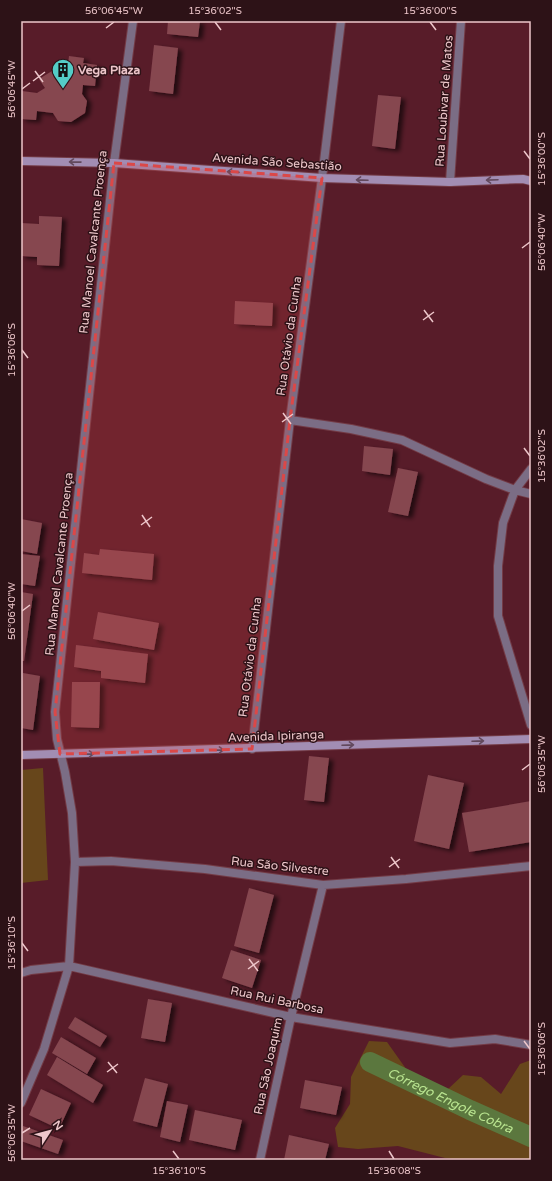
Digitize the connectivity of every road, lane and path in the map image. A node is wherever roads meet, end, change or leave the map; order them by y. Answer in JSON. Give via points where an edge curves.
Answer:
{"nodes":[{"id":1,"x":133,"y":21,"type":"edge"},
{"id":2,"x":341,"y":21,"type":"edge"},
{"id":3,"x":462,"y":21,"type":"edge"},
{"id":4,"x":21,"y":161,"type":"edge"},
{"id":5,"x":114,"y":163,"type":"junction"},
{"id":6,"x":322,"y":178,"type":"junction"},
{"id":7,"x":531,"y":181,"type":"edge"},
{"id":8,"x":450,"y":182,"type":"junction"},
{"id":9,"x":290,"y":420,"type":"junction"},
{"id":10,"x":531,"y":469,"type":"edge"},
{"id":11,"x":515,"y":490,"type":"junction"},
{"id":12,"x":531,"y":494,"type":"edge"},
{"id":13,"x":531,"y":725,"type":"edge"},
{"id":14,"x":531,"y":739,"type":"edge"},
{"id":15,"x":252,"y":749,"type":"junction"},
{"id":16,"x":60,"y":754,"type":"junction"},
{"id":17,"x":21,"y":755,"type":"edge"},
{"id":18,"x":75,"y":862,"type":"junction"},
{"id":19,"x":531,"y":866,"type":"edge"},
{"id":20,"x":323,"y":885,"type":"junction"},
{"id":21,"x":69,"y":966,"type":"junction"},
{"id":22,"x":21,"y":974,"type":"edge"},
{"id":23,"x":291,"y":1017,"type":"junction"},
{"id":24,"x":531,"y":1045,"type":"edge"},
{"id":25,"x":21,"y":1103,"type":"edge"},
{"id":26,"x":260,"y":1160,"type":"edge"}],
"edges":[{"from":1,"to":5,"type":"street","name":"Rua Manoel Cavalcante Proença"},
{"from":2,"to":6,"type":"street","name":"Rua Otávio da Cunha"},
{"from":3,"to":8,"type":"street","name":"Rua Loubivar de Matos"},
{"from":5,"to":4,"type":"street","name":"Avenida São Sebastião","one_way":true},
{"from":6,"to":5,"type":"street","name":"Avenida São Sebastião","one_way":true},
{"from":5,"to":16,"type":"street","name":"Rua Manoel Cavalcante Proença","via":[[55,712]]},
{"from":8,"to":6,"type":"street","name":"Avenida São Sebastião","one_way":true},
{"from":6,"to":9,"type":"street","name":"Rua Otávio da Cunha"},
{"from":7,"to":8,"type":"street","name":"Avenida São Sebastião","one_way":true,"via":[[523,179]]},
{"from":9,"to":11,"type":"street","via":[[402,440]]},
{"from":9,"to":15,"type":"street","name":"Rua Otávio da Cunha"},
{"from":10,"to":11,"type":"street"},
{"from":11,"to":12,"type":"street"},
{"from":11,"to":13,"type":"street","via":[[503,523],[498,566],[498,616]]},
{"from":15,"to":14,"type":"street","name":"Avenida Ipiranga","one_way":true},
{"from":16,"to":15,"type":"street","name":"Avenida Ipiranga","one_way":true},
{"from":16,"to":17,"type":"street","name":"Avenida Ipiranga"},
{"from":16,"to":18,"type":"street","name":"Rua Manoel Cavalcante Proença","via":[[72,813]]},
{"from":18,"to":20,"type":"street","name":"Rua São Silvestre","via":[[111,861],[184,867]]},
{"from":18,"to":21,"type":"street","name":"Rua Manoel Cavalcante Proença"},
{"from":19,"to":20,"type":"street","name":"Rua São Silvestre"},
{"from":20,"to":23,"type":"street","name":"Rua São Joaquim"},
{"from":21,"to":22,"type":"street","name":"Rua Rui Barbosa","via":[[31,970]]},
{"from":21,"to":23,"type":"street","name":"Rua Rui Barbosa"},
{"from":21,"to":25,"type":"street","name":"Rua Manoel Cavalcante Proença","via":[[44,1049]]},
{"from":23,"to":24,"type":"street","name":"Rua Rui Barbosa","via":[[450,1043],[495,1038]]},
{"from":23,"to":26,"type":"street","name":"Rua São Joaquim"}]}
